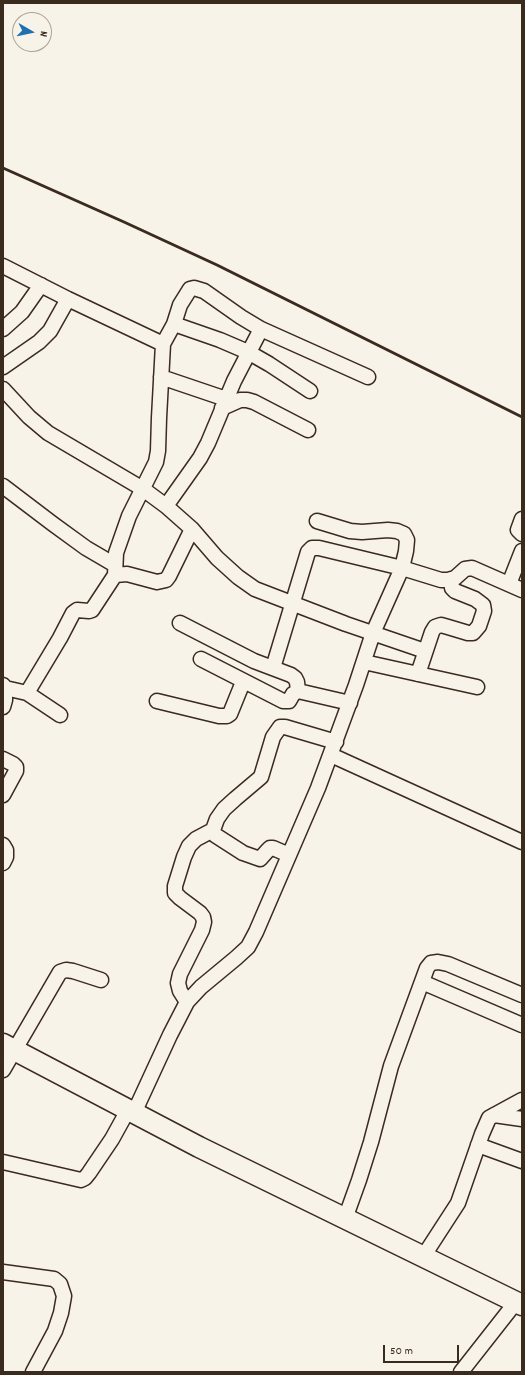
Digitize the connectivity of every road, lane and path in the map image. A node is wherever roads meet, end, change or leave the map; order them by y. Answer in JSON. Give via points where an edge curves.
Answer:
{"nodes":[{"id":1,"x":3,"y":266,"type":"edge"},
{"id":2,"x":41,"y":285,"type":"junction"},
{"id":3,"x":68,"y":299,"type":"junction"},
{"id":4,"x":174,"y":324,"type":"junction"},
{"id":5,"x":3,"y":329,"type":"edge"},
{"id":6,"x":261,"y":329,"type":"junction"},
{"id":7,"x":164,"y":344,"type":"junction"},
{"id":8,"x":248,"y":352,"type":"junction"},
{"id":9,"x":3,"y":367,"type":"edge"},
{"id":10,"x":161,"y":377,"type":"junction"},
{"id":11,"x":368,"y":377,"type":"dead end"},
{"id":12,"x":3,"y":389,"type":"edge"},
{"id":13,"x":310,"y":391,"type":"dead end"},
{"id":14,"x":224,"y":403,"type":"junction"},
{"id":15,"x":308,"y":430,"type":"dead end"},
{"id":16,"x":3,"y":486,"type":"edge"},
{"id":17,"x":143,"y":489,"type":"junction"},
{"id":18,"x":166,"y":506,"type":"junction"},
{"id":19,"x":522,"y":519,"type":"edge"},
{"id":20,"x":317,"y":521,"type":"dead end"},
{"id":21,"x":192,"y":529,"type":"junction"},
{"id":22,"x":522,"y":534,"type":"edge"},
{"id":23,"x":521,"y":556,"type":"edge"},
{"id":24,"x":402,"y":568,"type":"junction"},
{"id":25,"x":115,"y":570,"type":"junction"},
{"id":26,"x":451,"y":580,"type":"junction"},
{"id":27,"x":509,"y":584,"type":"junction"},
{"id":28,"x":522,"y":590,"type":"edge"},
{"id":29,"x":292,"y":604,"type":"junction"},
{"id":30,"x":180,"y":623,"type":"dead end"},
{"id":31,"x":373,"y":633,"type":"junction"},
{"id":32,"x":425,"y":651,"type":"junction"},
{"id":33,"x":201,"y":659,"type":"dead end"},
{"id":34,"x":364,"y":662,"type":"junction"},
{"id":35,"x":273,"y":668,"type":"junction"},
{"id":36,"x":418,"y":674,"type":"junction"},
{"id":37,"x":243,"y":682,"type":"junction"},
{"id":38,"x":4,"y":686,"type":"edge"},
{"id":39,"x":477,"y":687,"type":"dead end"},
{"id":40,"x":298,"y":691,"type":"junction"},
{"id":41,"x":27,"y":693,"type":"junction"},
{"id":42,"x":157,"y":700,"type":"dead end"},
{"id":43,"x":350,"y":703,"type":"junction"},
{"id":44,"x":3,"y":707,"type":"edge"},
{"id":45,"x":60,"y":715,"type":"dead end"},
{"id":46,"x":333,"y":748,"type":"junction"},
{"id":47,"x":3,"y":759,"type":"edge"},
{"id":48,"x":3,"y":795,"type":"edge"},
{"id":49,"x":213,"y":830,"type":"junction"},
{"id":50,"x":522,"y":842,"type":"edge"},
{"id":51,"x":3,"y":845,"type":"edge"},
{"id":52,"x":289,"y":855,"type":"junction"},
{"id":53,"x":3,"y":863,"type":"edge"},
{"id":54,"x":101,"y":980,"type":"dead end"},
{"id":55,"x":422,"y":982,"type":"junction"},
{"id":56,"x":522,"y":995,"type":"edge"},
{"id":57,"x":186,"y":1002,"type":"junction"},
{"id":58,"x":522,"y":1025,"type":"edge"},
{"id":59,"x":9,"y":1047,"type":"edge"},
{"id":60,"x":3,"y":1070,"type":"edge"},
{"id":61,"x":522,"y":1100,"type":"edge"},
{"id":62,"x":131,"y":1112,"type":"junction"},
{"id":63,"x":494,"y":1115,"type":"junction"},
{"id":64,"x":522,"y":1119,"type":"edge"},
{"id":65,"x":478,"y":1145,"type":"junction"},
{"id":66,"x":522,"y":1161,"type":"edge"},
{"id":67,"x":3,"y":1162,"type":"edge"},
{"id":68,"x":345,"y":1219,"type":"junction"},
{"id":69,"x":423,"y":1257,"type":"junction"},
{"id":70,"x":3,"y":1272,"type":"edge"},
{"id":71,"x":519,"y":1304,"type":"edge"},
{"id":72,"x":33,"y":1372,"type":"edge"},
{"id":73,"x":461,"y":1372,"type":"edge"}],
"edges":[{"from":1,"to":2,"type":"street"},
{"from":2,"to":3,"type":"street"},
{"from":2,"to":5,"type":"street","via":[[22,312]]},
{"from":3,"to":7,"type":"street"},
{"from":3,"to":9,"type":"street","via":[[50,331],[39,342]]},
{"from":4,"to":6,"type":"street","via":[[186,293],[194,288],[204,291]]},
{"from":4,"to":7,"type":"street"},
{"from":4,"to":8,"type":"street"},
{"from":6,"to":8,"type":"street"},
{"from":6,"to":11,"type":"street"},
{"from":7,"to":10,"type":"street"},
{"from":8,"to":13,"type":"street"},
{"from":8,"to":14,"type":"street"},
{"from":10,"to":14,"type":"street"},
{"from":10,"to":17,"type":"street","via":[[158,451],[156,462]]},
{"from":12,"to":17,"type":"street","via":[[29,418],[48,433]]},
{"from":14,"to":15,"type":"street","via":[[240,400],[254,402]]},
{"from":14,"to":18,"type":"street","via":[[200,458]]},
{"from":16,"to":25,"type":"street"},
{"from":17,"to":18,"type":"street"},
{"from":17,"to":25,"type":"street","via":[[129,516],[116,553]]},
{"from":18,"to":21,"type":"street"},
{"from":19,"to":22,"type":"street","via":[[518,530]]},
{"from":20,"to":24,"type":"street","via":[[350,531],[388,530],[404,534],[407,540]]},
{"from":21,"to":25,"type":"street","via":[[166,580],[157,582]]},
{"from":21,"to":29,"type":"street","via":[[217,558],[238,577],[255,589]]},
{"from":23,"to":27,"type":"street"},
{"from":24,"to":26,"type":"street","via":[[441,580]]},
{"from":24,"to":29,"type":"street","via":[[312,548],[308,552]]},
{"from":24,"to":31,"type":"street"},
{"from":25,"to":41,"type":"street","via":[[92,610],[77,610],[73,613]]},
{"from":26,"to":27,"type":"street","via":[[466,569],[472,568]]},
{"from":26,"to":32,"type":"street","via":[[455,591],[484,606],[484,611],[473,633],[441,625],[435,627]]},
{"from":27,"to":28,"type":"street"},
{"from":29,"to":31,"type":"street"},
{"from":29,"to":35,"type":"street"},
{"from":30,"to":35,"type":"street","via":[[236,653]]},
{"from":31,"to":32,"type":"street"},
{"from":31,"to":34,"type":"street"},
{"from":32,"to":36,"type":"street"},
{"from":33,"to":37,"type":"street"},
{"from":34,"to":36,"type":"street"},
{"from":34,"to":43,"type":"street"},
{"from":35,"to":40,"type":"street","via":[[296,678]]},
{"from":36,"to":39,"type":"street"},
{"from":37,"to":40,"type":"street","via":[[283,701],[289,701]]},
{"from":37,"to":42,"type":"street","via":[[227,716]]},
{"from":38,"to":41,"type":"street"},
{"from":38,"to":44,"type":"street"},
{"from":40,"to":43,"type":"street"},
{"from":41,"to":45,"type":"street"},
{"from":43,"to":46,"type":"street"},
{"from":46,"to":49,"type":"street","via":[[280,727],[273,737],[261,777],[224,809]]},
{"from":46,"to":50,"type":"street"},
{"from":46,"to":52,"type":"street"},
{"from":47,"to":48,"type":"street","via":[[16,767]]},
{"from":49,"to":52,"type":"street","via":[[222,841],[257,859],[262,858],[270,848]]},
{"from":49,"to":57,"type":"street","via":[[189,846],[175,886],[175,893],[203,916],[204,922],[180,974],[178,983]]},
{"from":51,"to":53,"type":"street","via":[[6,850]]},
{"from":52,"to":57,"type":"street","via":[[248,947]]},
{"from":54,"to":59,"type":"street","via":[[73,971],[60,972]]},
{"from":55,"to":56,"type":"street","via":[[427,968],[431,963],[438,962]]},
{"from":55,"to":58,"type":"street"},
{"from":55,"to":68,"type":"street","via":[[391,1066],[360,1180]]},
{"from":57,"to":62,"type":"street"},
{"from":59,"to":60,"type":"street"},
{"from":59,"to":62,"type":"highway"},
{"from":61,"to":63,"type":"street"},
{"from":62,"to":67,"type":"street","via":[[89,1173],[81,1180]]},
{"from":62,"to":68,"type":"highway"},
{"from":63,"to":64,"type":"street"},
{"from":63,"to":65,"type":"street","via":[[489,1118]]},
{"from":65,"to":66,"type":"street"},
{"from":65,"to":69,"type":"street","via":[[458,1204]]},
{"from":68,"to":69,"type":"highway"},
{"from":69,"to":71,"type":"highway"},
{"from":70,"to":72,"type":"street","via":[[54,1279],[60,1284],[64,1296],[55,1331]]},
{"from":71,"to":73,"type":"street"}]}
